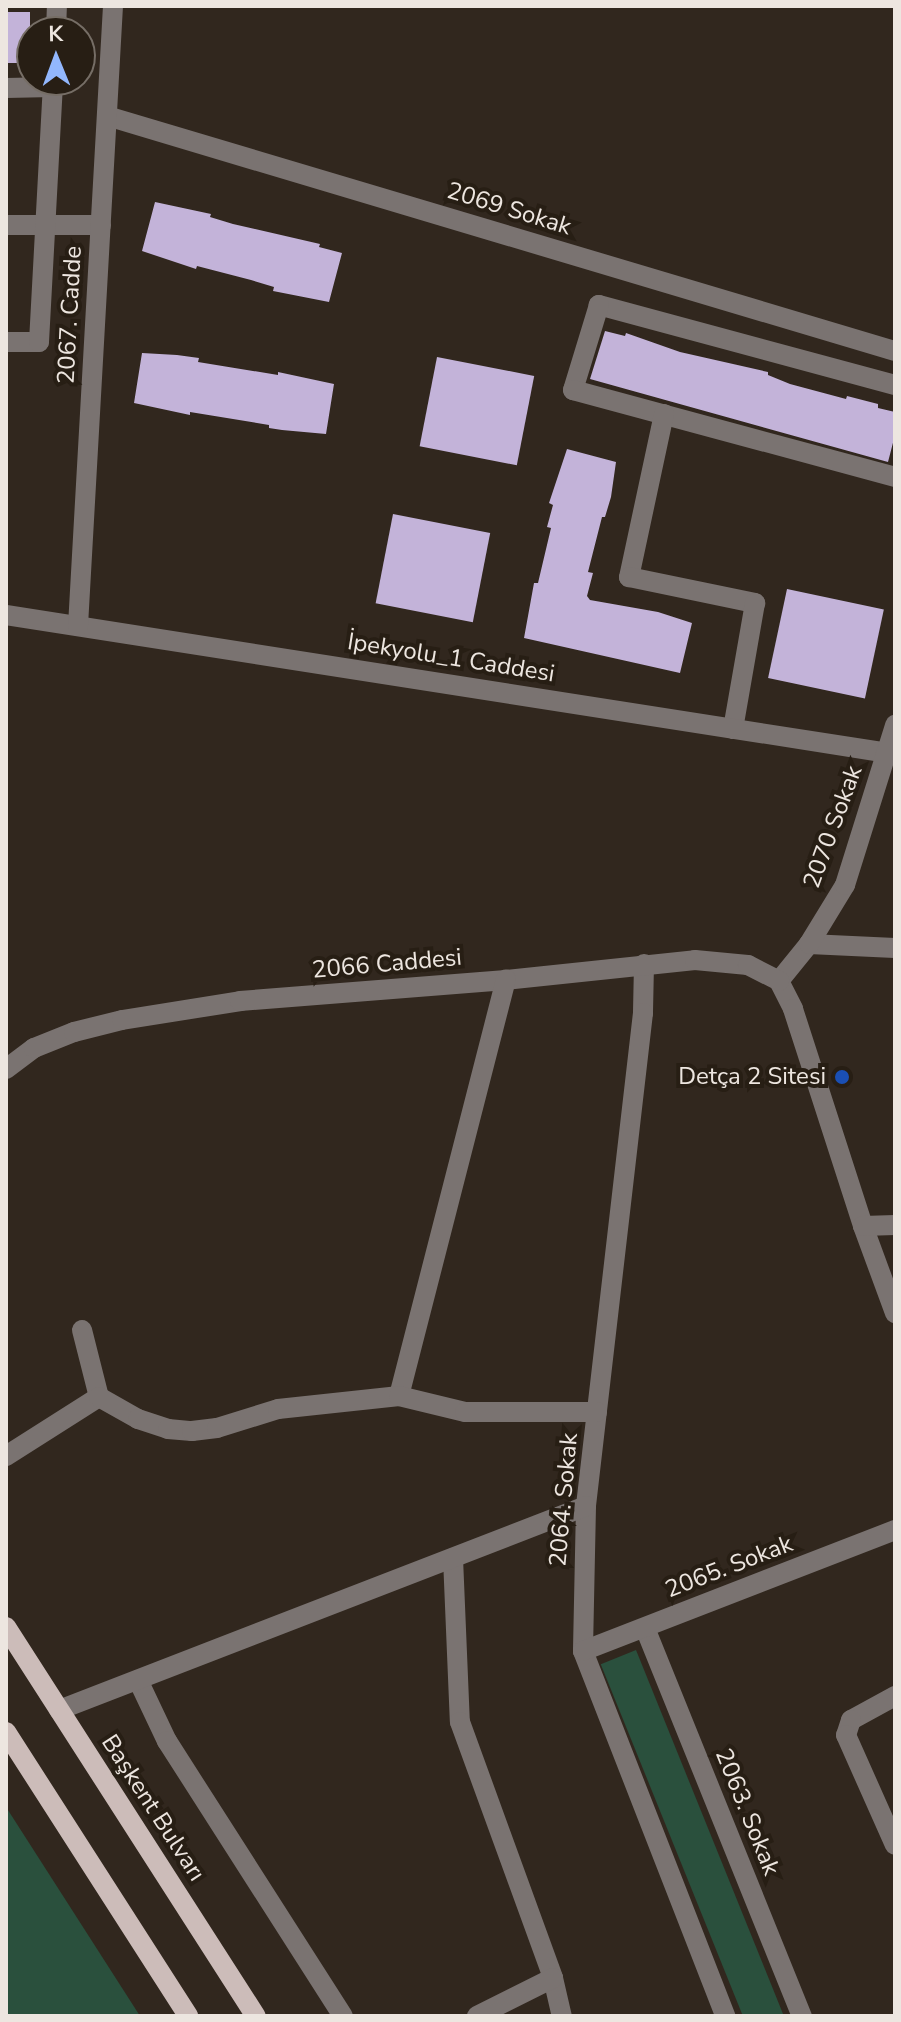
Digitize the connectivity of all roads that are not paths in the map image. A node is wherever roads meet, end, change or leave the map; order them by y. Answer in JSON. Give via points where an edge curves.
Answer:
{"nodes":[{"id":1,"x":113,"y":6,"type":"edge"},
{"id":2,"x":52,"y":96,"type":"edge"},
{"id":3,"x":107,"y":116,"type":"junction"},
{"id":4,"x":6,"y":225,"type":"edge"},
{"id":5,"x":45,"y":225,"type":"junction"},
{"id":6,"x":101,"y":225,"type":"junction"},
{"id":7,"x":6,"y":342,"type":"edge"},
{"id":8,"x":895,"y":351,"type":"edge"},
{"id":9,"x":895,"y":385,"type":"edge"},
{"id":10,"x":664,"y":414,"type":"junction"},
{"id":11,"x":895,"y":477,"type":"edge"},
{"id":12,"x":6,"y":615,"type":"edge"},
{"id":13,"x":78,"y":626,"type":"junction"},
{"id":14,"x":895,"y":725,"type":"edge"},
{"id":15,"x":733,"y":729,"type":"junction"},
{"id":16,"x":888,"y":753,"type":"junction"},
{"id":17,"x":809,"y":944,"type":"junction"},
{"id":18,"x":895,"y":948,"type":"edge"},
{"id":19,"x":644,"y":964,"type":"junction"},
{"id":20,"x":506,"y":980,"type":"junction"},
{"id":21,"x":779,"y":981,"type":"junction"},
{"id":22,"x":6,"y":1069,"type":"edge"},
{"id":23,"x":895,"y":1225,"type":"edge"},
{"id":24,"x":863,"y":1226,"type":"junction"},
{"id":25,"x":895,"y":1313,"type":"edge"},
{"id":26,"x":82,"y":1330,"type":"dead end"},
{"id":27,"x":399,"y":1396,"type":"junction"},
{"id":28,"x":99,"y":1397,"type":"junction"},
{"id":29,"x":597,"y":1412,"type":"junction"},
{"id":30,"x":6,"y":1456,"type":"edge"},
{"id":31,"x":586,"y":1506,"type":"junction"},
{"id":32,"x":895,"y":1530,"type":"edge"},
{"id":33,"x":453,"y":1558,"type":"junction"},
{"id":34,"x":6,"y":1627,"type":"edge"},
{"id":35,"x":645,"y":1628,"type":"junction"},
{"id":36,"x":583,"y":1651,"type":"junction"},
{"id":37,"x":138,"y":1680,"type":"junction"},
{"id":38,"x":895,"y":1696,"type":"edge"},
{"id":39,"x":59,"y":1710,"type":"junction"},
{"id":40,"x":6,"y":1732,"type":"edge"},
{"id":41,"x":895,"y":1845,"type":"edge"},
{"id":42,"x":553,"y":1978,"type":"junction"},
{"id":43,"x":188,"y":2016,"type":"edge"},
{"id":44,"x":256,"y":2016,"type":"edge"},
{"id":45,"x":343,"y":2016,"type":"edge"},
{"id":46,"x":477,"y":2016,"type":"edge"},
{"id":47,"x":562,"y":2016,"type":"edge"},
{"id":48,"x":725,"y":2016,"type":"edge"},
{"id":49,"x":802,"y":2016,"type":"edge"}],
"edges":[{"from":1,"to":3,"type":"street","name":"2067. Cadde"},
{"from":2,"to":5,"type":"street"},
{"from":3,"to":6,"type":"street","name":"2067. Cadde"},
{"from":3,"to":8,"type":"street","name":"2069 Sokak"},
{"from":4,"to":5,"type":"street"},
{"from":5,"to":6,"type":"street"},
{"from":5,"to":7,"type":"street","via":[[39,342]]},
{"from":6,"to":13,"type":"street","name":"2067. Cadde"},
{"from":9,"to":10,"type":"street","via":[[599,305],[573,390]]},
{"from":10,"to":11,"type":"street"},
{"from":10,"to":15,"type":"street","via":[[629,577],[755,603]]},
{"from":12,"to":13,"type":"street","name":"İpekyolu_1 Caddesi"},
{"from":13,"to":15,"type":"street","name":"İpekyolu_1 Caddesi"},
{"from":14,"to":16,"type":"street","name":"2070 Sokak"},
{"from":15,"to":16,"type":"street","name":"İpekyolu_1 Caddesi"},
{"from":16,"to":17,"type":"street","name":"2070 Sokak","via":[[845,885]]},
{"from":17,"to":18,"type":"street"},
{"from":17,"to":21,"type":"street","name":"2070 Sokak"},
{"from":19,"to":20,"type":"street","name":"2066 Caddesi"},
{"from":19,"to":21,"type":"street","name":"2066 Caddesi","via":[[748,965]]},
{"from":19,"to":29,"type":"street","name":"2064. Sokak","via":[[643,1013]]},
{"from":20,"to":22,"type":"street","name":"2066 Caddesi","via":[[240,1001],[122,1020],[34,1048]]},
{"from":20,"to":27,"type":"street"},
{"from":21,"to":24,"type":"street","via":[[793,1009]]},
{"from":23,"to":24,"type":"street"},
{"from":24,"to":25,"type":"street"},
{"from":26,"to":28,"type":"street"},
{"from":27,"to":28,"type":"street","via":[[278,1409],[192,1431],[138,1419]]},
{"from":27,"to":29,"type":"street","via":[[465,1412]]},
{"from":28,"to":30,"type":"street"},
{"from":29,"to":31,"type":"street","name":"2064. Sokak"},
{"from":31,"to":33,"type":"street"},
{"from":31,"to":36,"type":"street","name":"2064. Sokak"},
{"from":32,"to":35,"type":"street","name":"2065. Sokak"},
{"from":33,"to":37,"type":"street"},
{"from":33,"to":42,"type":"street","via":[[460,1722]]},
{"from":34,"to":39,"type":"main road","name":"Başkent Bulvarı"},
{"from":35,"to":36,"type":"street","name":"2065. Sokak"},
{"from":35,"to":49,"type":"street","name":"2063. Sokak"},
{"from":36,"to":48,"type":"street","name":"2064. Sokak"},
{"from":37,"to":39,"type":"street"},
{"from":37,"to":45,"type":"street","via":[[167,1741]]},
{"from":38,"to":41,"type":"street","via":[[851,1720],[846,1735]]},
{"from":39,"to":44,"type":"main road","name":"Başkent Bulvarı"},
{"from":40,"to":43,"type":"main road"},
{"from":42,"to":46,"type":"street"},
{"from":42,"to":47,"type":"street"}]}
